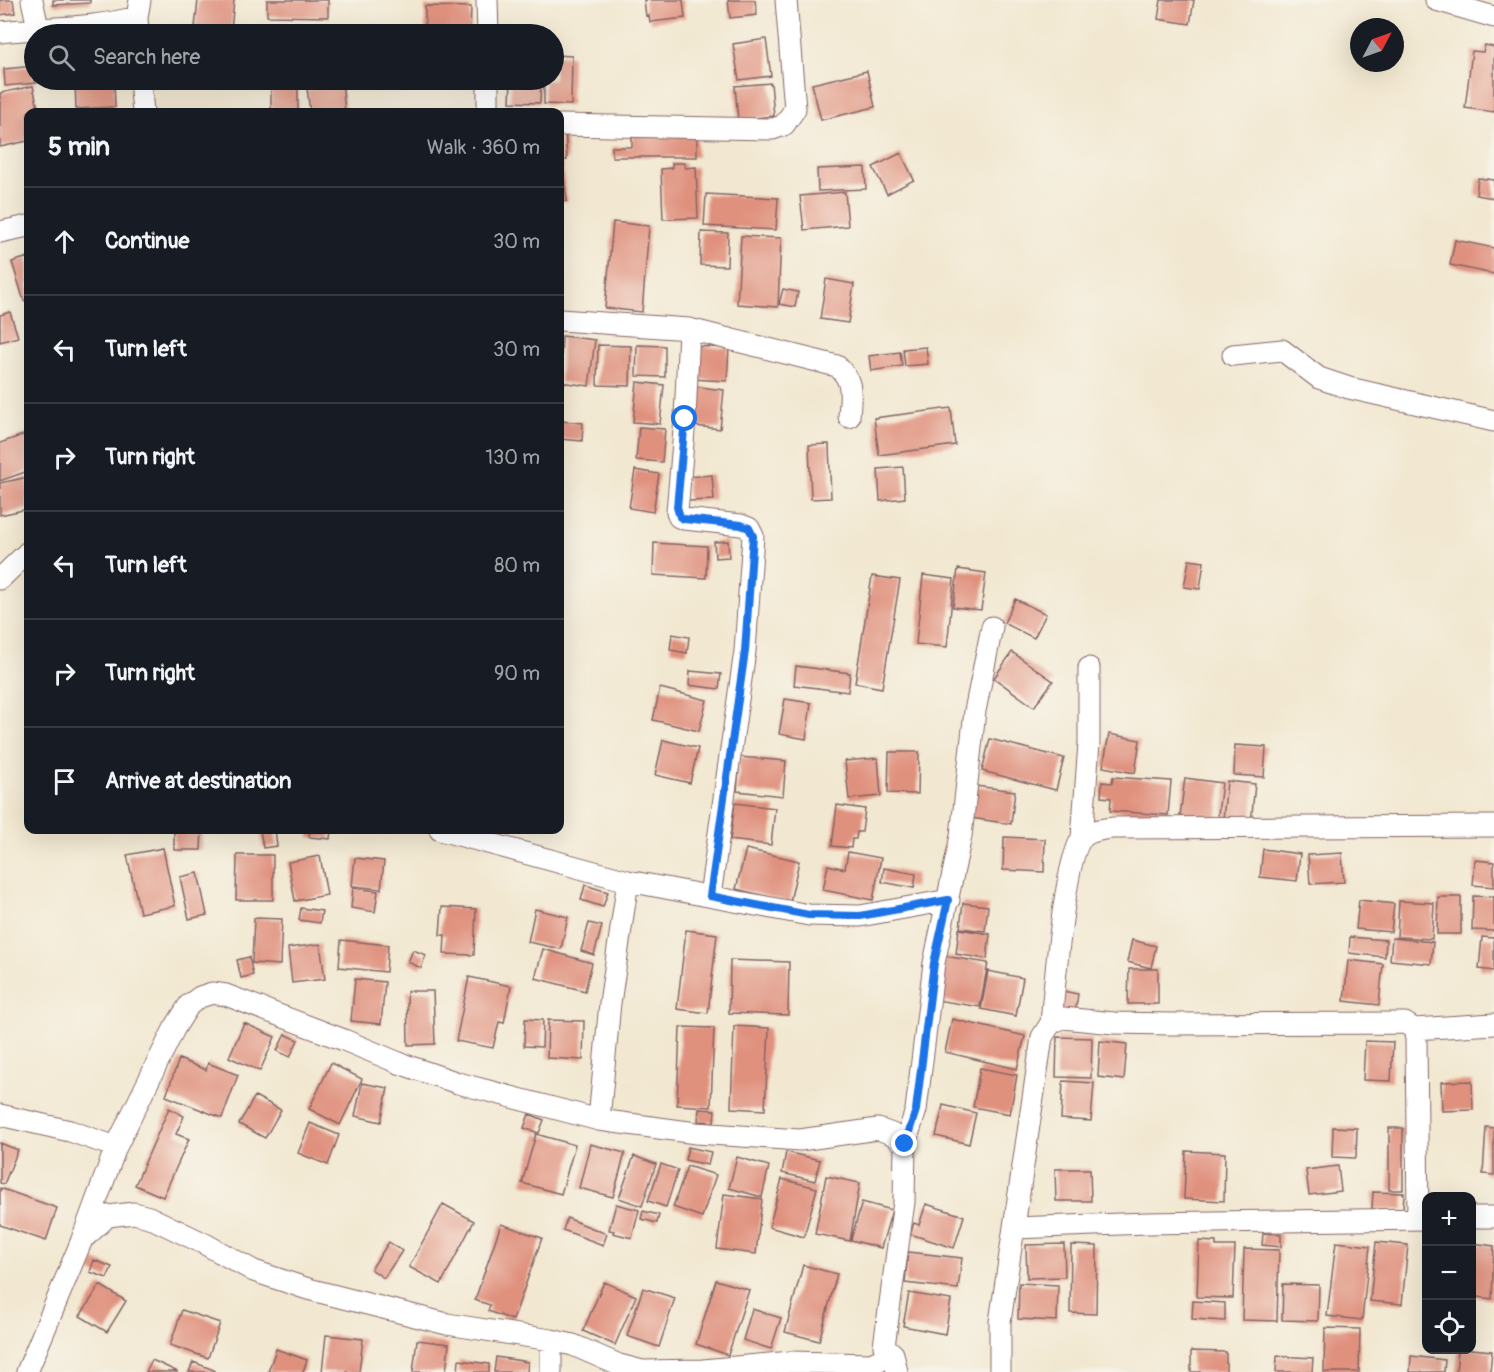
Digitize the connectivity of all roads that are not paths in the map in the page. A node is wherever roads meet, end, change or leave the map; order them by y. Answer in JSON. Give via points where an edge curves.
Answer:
{"nodes":[{"id":1,"x":32,"y":0,"type":"edge"},
{"id":2,"x":487,"y":0,"type":"edge"},
{"id":3,"x":786,"y":0,"type":"edge"},
{"id":4,"x":1436,"y":0,"type":"edge"},
{"id":5,"x":138,"y":17,"type":"edge"},
{"id":6,"x":1494,"y":17,"type":"edge"},
{"id":7,"x":37,"y":24,"type":"edge"},
{"id":8,"x":111,"y":24,"type":"edge"},
{"id":9,"x":488,"y":24,"type":"edge"},
{"id":10,"x":24,"y":29,"type":"edge"},
{"id":11,"x":0,"y":32,"type":"edge"},
{"id":12,"x":141,"y":90,"type":"edge"},
{"id":13,"x":488,"y":90,"type":"edge"},
{"id":14,"x":143,"y":108,"type":"edge"},
{"id":15,"x":488,"y":108,"type":"edge"},
{"id":16,"x":564,"y":125,"type":"edge"},
{"id":17,"x":24,"y":227,"type":"edge"},
{"id":18,"x":0,"y":232,"type":"edge"},
{"id":19,"x":564,"y":321,"type":"edge"},
{"id":20,"x":689,"y":329,"type":"junction"},
{"id":21,"x":1233,"y":356,"type":"dead end"},
{"id":22,"x":849,"y":417,"type":"dead end"},
{"id":23,"x":1494,"y":421,"type":"edge"},
{"id":24,"x":24,"y":556,"type":"edge"},
{"id":25,"x":0,"y":578,"type":"edge"},
{"id":26,"x":992,"y":627,"type":"dead end"},
{"id":27,"x":1089,"y":668,"type":"dead end"},
{"id":28,"x":1494,"y":826,"type":"edge"},
{"id":29,"x":455,"y":834,"type":"edge"},
{"id":30,"x":1082,"y":838,"type":"junction"},
{"id":31,"x":628,"y":881,"type":"junction"},
{"id":32,"x":710,"y":896,"type":"junction"},
{"id":33,"x":948,"y":900,"type":"junction"},
{"id":34,"x":1051,"y":1023,"type":"junction"},
{"id":35,"x":1494,"y":1024,"type":"edge"},
{"id":36,"x":1414,"y":1029,"type":"junction"},
{"id":37,"x":0,"y":1115,"type":"edge"},
{"id":38,"x":599,"y":1120,"type":"junction"},
{"id":39,"x":905,"y":1144,"type":"junction"},
{"id":40,"x":116,"y":1147,"type":"junction"},
{"id":41,"x":1476,"y":1217,"type":"edge"},
{"id":42,"x":1494,"y":1217,"type":"edge"},
{"id":43,"x":1422,"y":1219,"type":"edge"},
{"id":44,"x":1015,"y":1228,"type":"junction"},
{"id":45,"x":81,"y":1242,"type":"junction"},
{"id":46,"x":551,"y":1340,"type":"junction"},
{"id":47,"x":895,"y":1363,"type":"edge"},
{"id":48,"x":27,"y":1372,"type":"edge"},
{"id":49,"x":551,"y":1372,"type":"edge"},
{"id":50,"x":999,"y":1372,"type":"edge"}],
"edges":[{"from":1,"to":7,"type":"street"},
{"from":2,"to":9,"type":"street"},
{"from":3,"to":16,"type":"street","via":[[795,109],[784,125],[773,129]]},
{"from":4,"to":6,"type":"street"},
{"from":5,"to":8,"type":"street"},
{"from":10,"to":11,"type":"street"},
{"from":12,"to":14,"type":"street"},
{"from":13,"to":15,"type":"street"},
{"from":17,"to":18,"type":"street"},
{"from":19,"to":20,"type":"street"},
{"from":20,"to":22,"type":"street","via":[[837,366],[851,384]]},
{"from":20,"to":32,"type":"street","via":[[677,512],[684,519],[741,525],[749,528],[753,536],[745,651]]},
{"from":21,"to":23,"type":"street","via":[[1282,350],[1319,378]]},
{"from":24,"to":25,"type":"street"},
{"from":26,"to":33,"type":"street","via":[[975,711],[961,836]]},
{"from":27,"to":30,"type":"street","via":[[1089,743]]},
{"from":28,"to":30,"type":"street","via":[[1113,828],[1096,830]]},
{"from":29,"to":31,"type":"street"},
{"from":30,"to":34,"type":"street","via":[[1072,861],[1065,897]]},
{"from":31,"to":32,"type":"street"},
{"from":31,"to":38,"type":"street","via":[[610,1003]]},
{"from":32,"to":33,"type":"street","via":[[819,915],[860,916]]},
{"from":33,"to":39,"type":"street","via":[[934,963],[916,1110]]},
{"from":34,"to":36,"type":"street","via":[[1063,1018],[1114,1023],[1405,1023]]},
{"from":34,"to":44,"type":"street","via":[[1042,1037]]},
{"from":35,"to":36,"type":"street"},
{"from":36,"to":43,"type":"street"},
{"from":37,"to":40,"type":"street","via":[[70,1131]]},
{"from":38,"to":39,"type":"street","via":[[696,1133],[800,1140],[878,1129]]},
{"from":38,"to":40,"type":"street","via":[[448,1080],[226,994],[212,993],[189,1005],[174,1029]]},
{"from":39,"to":47,"type":"street","via":[[904,1202],[884,1346]]},
{"from":40,"to":45,"type":"street"},
{"from":41,"to":42,"type":"street"},
{"from":43,"to":44,"type":"street"},
{"from":44,"to":50,"type":"street","via":[[1000,1322]]},
{"from":45,"to":46,"type":"street","via":[[108,1216],[134,1213],[254,1270],[308,1290],[447,1324]]},
{"from":45,"to":48,"type":"street"},
{"from":46,"to":47,"type":"street","via":[[642,1371],[791,1362]]},
{"from":46,"to":49,"type":"street"}]}
